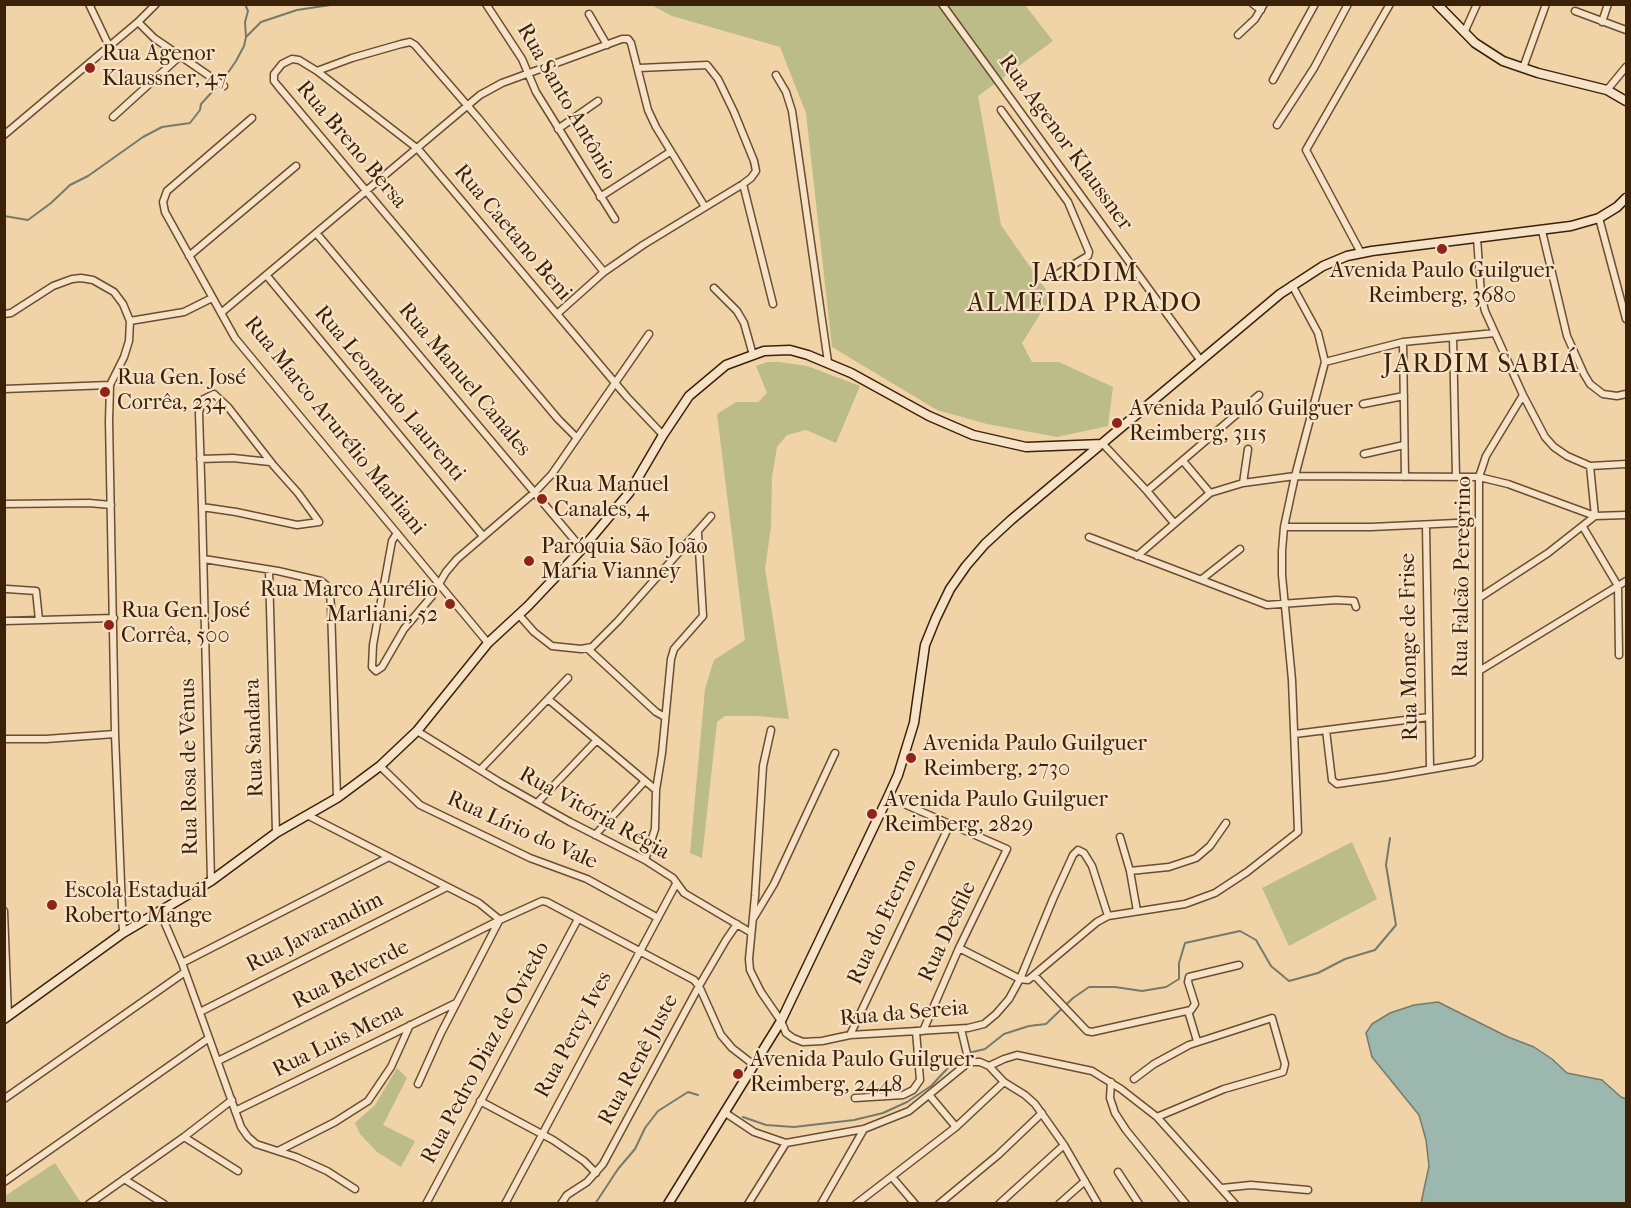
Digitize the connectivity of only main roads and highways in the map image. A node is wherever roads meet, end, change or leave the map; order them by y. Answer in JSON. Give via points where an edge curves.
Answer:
{"nodes":[{"id":1,"x":1437,"y":4,"type":"edge"},
{"id":2,"x":1626,"y":101,"type":"edge"},
{"id":3,"x":1626,"y":198,"type":"edge"},
{"id":4,"x":1103,"y":444,"type":"junction"},
{"id":5,"x":6,"y":1017,"type":"edge"},
{"id":6,"x":668,"y":1203,"type":"edge"}],
"edges":[{"from":1,"to":2,"type":"main road","via":[[1464,33],[1503,61],[1538,74],[1607,90]]},
{"from":3,"to":4,"type":"main road","via":[[1599,218],[1571,226],[1361,253],[1323,266],[1292,285]]},
{"from":4,"to":5,"type":"main road","via":[[1026,447],[973,435],[828,362],[790,350],[764,351],[726,365],[689,396],[629,494],[582,549],[488,643],[417,731],[380,766],[337,798],[276,833],[211,881],[123,933]]},
{"from":4,"to":6,"type":"main road","via":[[985,544],[950,589],[926,645],[914,723],[888,797],[781,1020]]}]}
